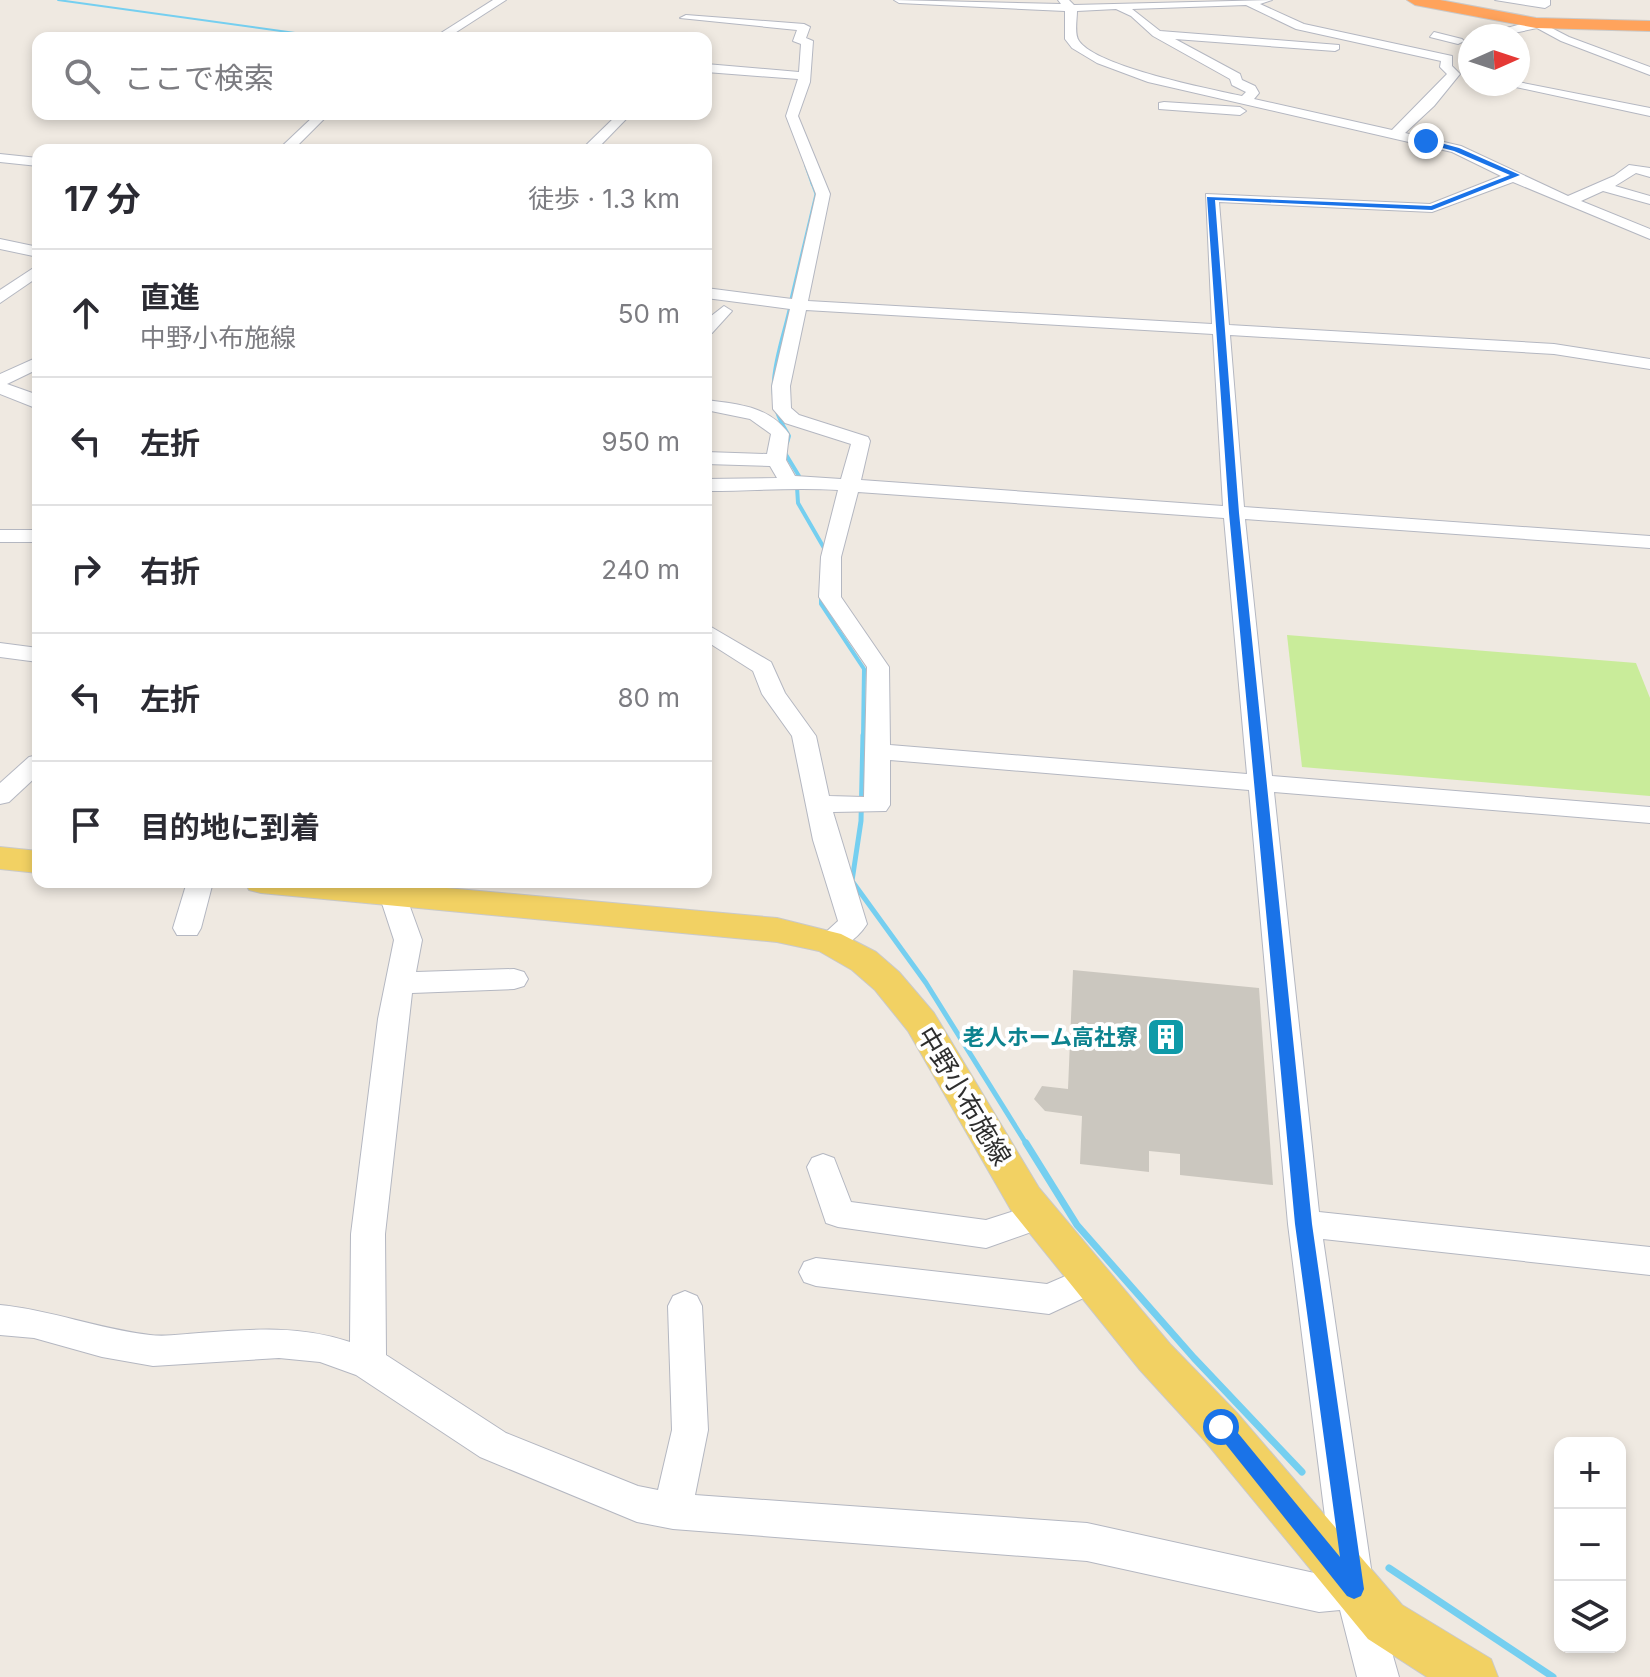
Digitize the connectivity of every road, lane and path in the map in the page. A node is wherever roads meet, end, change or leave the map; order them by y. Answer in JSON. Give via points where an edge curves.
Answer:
{"nodes":[{"id":1,"x":501,"y":0,"type":"edge"},
{"id":2,"x":899,"y":0,"type":"edge"},
{"id":3,"x":1267,"y":0,"type":"edge"},
{"id":4,"x":1500,"y":0,"type":"edge"},
{"id":5,"x":1545,"y":0,"type":"edge"},
{"id":6,"x":1424,"y":1,"type":"edge"},
{"id":7,"x":1244,"y":2,"type":"edge"},
{"id":8,"x":1067,"y":4,"type":"edge"},
{"id":9,"x":1114,"y":4,"type":"edge"},
{"id":10,"x":697,"y":9,"type":"dead end"},
{"id":11,"x":1537,"y":24,"type":"junction"},
{"id":12,"x":1530,"y":26,"type":"edge"},
{"id":13,"x":1650,"y":26,"type":"edge"},
{"id":14,"x":449,"y":32,"type":"edge"},
{"id":15,"x":1157,"y":34,"type":"junction"},
{"id":16,"x":1434,"y":35,"type":"dead end"},
{"id":17,"x":1458,"y":39,"type":"edge"},
{"id":18,"x":1458,"y":43,"type":"edge"},
{"id":19,"x":1378,"y":46,"type":"junction"},
{"id":20,"x":1431,"y":55,"type":"junction"},
{"id":21,"x":712,"y":68,"type":"edge"},
{"id":22,"x":1650,"y":70,"type":"edge"},
{"id":23,"x":1454,"y":74,"type":"junction"},
{"id":24,"x":1458,"y":75,"type":"edge"},
{"id":25,"x":805,"y":76,"type":"junction"},
{"id":26,"x":1627,"y":79,"type":"dead end"},
{"id":27,"x":1530,"y":88,"type":"edge"},
{"id":28,"x":1640,"y":92,"type":"dead end"},
{"id":29,"x":1246,"y":100,"type":"junction"},
{"id":30,"x":1164,"y":106,"type":"dead end"},
{"id":31,"x":1616,"y":106,"type":"junction"},
{"id":32,"x":1650,"y":112,"type":"edge"},
{"id":33,"x":1296,"y":114,"type":"junction"},
{"id":34,"x":317,"y":120,"type":"edge"},
{"id":35,"x":619,"y":120,"type":"edge"},
{"id":36,"x":1395,"y":135,"type":"junction"},
{"id":37,"x":291,"y":144,"type":"edge"},
{"id":38,"x":594,"y":144,"type":"edge"},
{"id":39,"x":0,"y":158,"type":"edge"},
{"id":40,"x":32,"y":161,"type":"edge"},
{"id":41,"x":1650,"y":173,"type":"edge"},
{"id":42,"x":1517,"y":175,"type":"junction"},
{"id":43,"x":1603,"y":187,"type":"junction"},
{"id":44,"x":1650,"y":200,"type":"edge"},
{"id":45,"x":1569,"y":201,"type":"junction"},
{"id":46,"x":32,"y":232,"type":"edge"},
{"id":47,"x":1650,"y":234,"type":"edge"},
{"id":48,"x":5,"y":245,"type":"edge"},
{"id":49,"x":32,"y":251,"type":"edge"},
{"id":50,"x":32,"y":274,"type":"edge"},
{"id":51,"x":712,"y":294,"type":"edge"},
{"id":52,"x":0,"y":298,"type":"edge"},
{"id":53,"x":799,"y":305,"type":"junction"},
{"id":54,"x":715,"y":310,"type":"edge"},
{"id":55,"x":761,"y":317,"type":"dead end"},
{"id":56,"x":1219,"y":330,"type":"junction"},
{"id":57,"x":32,"y":363,"type":"edge"},
{"id":58,"x":1650,"y":364,"type":"edge"},
{"id":59,"x":0,"y":381,"type":"edge"},
{"id":60,"x":0,"y":388,"type":"edge"},
{"id":61,"x":32,"y":399,"type":"edge"},
{"id":62,"x":712,"y":406,"type":"edge"},
{"id":63,"x":712,"y":458,"type":"edge"},
{"id":64,"x":776,"y":460,"type":"junction"},
{"id":65,"x":789,"y":481,"type":"junction"},
{"id":66,"x":712,"y":485,"type":"edge"},
{"id":67,"x":849,"y":485,"type":"junction"},
{"id":68,"x":1234,"y":513,"type":"junction"},
{"id":69,"x":0,"y":536,"type":"edge"},
{"id":70,"x":32,"y":536,"type":"edge"},
{"id":71,"x":1650,"y":542,"type":"edge"},
{"id":72,"x":712,"y":635,"type":"edge"},
{"id":73,"x":0,"y":650,"type":"edge"},
{"id":74,"x":32,"y":654,"type":"edge"},
{"id":75,"x":880,"y":752,"type":"junction"},
{"id":76,"x":32,"y":768,"type":"edge"},
{"id":77,"x":1261,"y":784,"type":"junction"},
{"id":78,"x":32,"y":792,"type":"edge"},
{"id":79,"x":2,"y":795,"type":"edge"},
{"id":80,"x":817,"y":804,"type":"junction"},
{"id":81,"x":1650,"y":815,"type":"edge"},
{"id":82,"x":0,"y":858,"type":"edge"},
{"id":83,"x":32,"y":861,"type":"edge"},
{"id":84,"x":198,"y":888,"type":"edge"},
{"id":85,"x":389,"y":888,"type":"edge"},
{"id":86,"x":187,"y":928,"type":"dead end"},
{"id":87,"x":829,"y":942,"type":"junction"},
{"id":88,"x":514,"y":979,"type":"dead end"},
{"id":89,"x":402,"y":983,"type":"junction"},
{"id":90,"x":823,"y":1167,"type":"dead end"},
{"id":91,"x":1039,"y":1216,"type":"junction"},
{"id":92,"x":1304,"y":1224,"type":"junction"},
{"id":93,"x":1650,"y":1261,"type":"edge"},
{"id":94,"x":816,"y":1272,"type":"dead end"},
{"id":95,"x":1091,"y":1279,"type":"junction"},
{"id":96,"x":685,"y":1306,"type":"dead end"},
{"id":97,"x":0,"y":1320,"type":"edge"},
{"id":98,"x":368,"y":1363,"type":"junction"},
{"id":99,"x":673,"y":1511,"type":"junction"},
{"id":100,"x":1354,"y":1589,"type":"junction"},
{"id":101,"x":1378,"y":1677,"type":"edge"},
{"id":102,"x":1473,"y":1677,"type":"edge"}],
"edges":[{"from":1,"to":14,"type":"street"},
{"from":2,"to":8,"type":"street"},
{"from":3,"to":7,"type":"street"},
{"from":4,"to":5,"type":"street","via":[[1545,5]]},
{"from":6,"to":11,"type":"highway"},
{"from":7,"to":9,"type":"street"},
{"from":7,"to":19,"type":"street","via":[[1300,27]]},
{"from":8,"to":9,"type":"street"},
{"from":8,"to":29,"type":"street","via":[[1071,39],[1085,52],[1152,79]]},
{"from":9,"to":15,"type":"street"},
{"from":10,"to":25,"type":"street","via":[[686,18],[804,27],[799,41],[807,41]]},
{"from":11,"to":12,"type":"street"},
{"from":11,"to":13,"type":"highway"},
{"from":11,"to":22,"type":"street"},
{"from":15,"to":19,"type":"street"},
{"from":15,"to":29,"type":"street","via":[[1236,77],[1253,93]]},
{"from":16,"to":17,"type":"street"},
{"from":18,"to":20,"type":"street"},
{"from":19,"to":20,"type":"street"},
{"from":20,"to":23,"type":"street","via":[[1448,59],[1446,67]]},
{"from":21,"to":25,"type":"street"},
{"from":22,"to":26,"type":"street"},
{"from":23,"to":24,"type":"street"},
{"from":23,"to":36,"type":"street"},
{"from":25,"to":53,"type":"street","via":[[792,116],[823,194]]},
{"from":27,"to":31,"type":"street"},
{"from":28,"to":31,"type":"street"},
{"from":29,"to":33,"type":"street"},
{"from":30,"to":33,"type":"street"},
{"from":31,"to":32,"type":"street"},
{"from":33,"to":36,"type":"street"},
{"from":34,"to":37,"type":"street"},
{"from":35,"to":38,"type":"street"},
{"from":36,"to":42,"type":"street","via":[[1456,149]]},
{"from":39,"to":40,"type":"street"},
{"from":41,"to":43,"type":"street","via":[[1638,164]]},
{"from":42,"to":45,"type":"street"},
{"from":42,"to":56,"type":"street","via":[[1432,208],[1211,197]]},
{"from":43,"to":44,"type":"street"},
{"from":43,"to":45,"type":"street"},
{"from":45,"to":47,"type":"street"},
{"from":46,"to":48,"type":"street"},
{"from":48,"to":49,"type":"street"},
{"from":50,"to":52,"type":"street"},
{"from":51,"to":53,"type":"street"},
{"from":53,"to":56,"type":"street"},
{"from":53,"to":67,"type":"street","via":[[781,386],[782,409],[792,419],[861,441]]},
{"from":54,"to":55,"type":"street"},
{"from":56,"to":58,"type":"street","via":[[1554,349]]},
{"from":56,"to":68,"type":"street"},
{"from":57,"to":59,"type":"street","via":[[15,366]]},
{"from":60,"to":61,"type":"street"},
{"from":62,"to":64,"type":"street","via":[[762,414],[780,434]]},
{"from":63,"to":64,"type":"street"},
{"from":64,"to":65,"type":"street"},
{"from":65,"to":66,"type":"street"},
{"from":65,"to":67,"type":"street"},
{"from":67,"to":68,"type":"street"},
{"from":67,"to":75,"type":"street","via":[[831,557],[830,597],[878,667]]},
{"from":68,"to":71,"type":"street"},
{"from":68,"to":77,"type":"street"},
{"from":69,"to":70,"type":"street"},
{"from":72,"to":80,"type":"street","via":[[763,667],[774,694],[804,736]]},
{"from":73,"to":74,"type":"street"},
{"from":75,"to":77,"type":"street"},
{"from":75,"to":80,"type":"street","via":[[877,805]]},
{"from":76,"to":79,"type":"street"},
{"from":77,"to":81,"type":"street"},
{"from":77,"to":92,"type":"street"},
{"from":78,"to":79,"type":"street"},
{"from":80,"to":87,"type":"street","via":[[853,924]]},
{"from":82,"to":83,"type":"main road"},
{"from":84,"to":86,"type":"street"},
{"from":85,"to":87,"type":"main road","name":"中野小布施線","via":[[777,930]]},
{"from":85,"to":89,"type":"street","via":[[408,940]]},
{"from":87,"to":91,"type":"main road","name":"中野小布施線","via":[[864,961],[921,1022]]},
{"from":88,"to":89,"type":"street"},
{"from":89,"to":98,"type":"street","via":[[393,1019],[368,1234]]},
{"from":90,"to":91,"type":"street","via":[[838,1214],[986,1234]]},
{"from":91,"to":95,"type":"main road","name":"中野小布施線"},
{"from":92,"to":93,"type":"street"},
{"from":92,"to":100,"type":"street"},
{"from":94,"to":95,"type":"street","via":[[1049,1299]]},
{"from":95,"to":100,"type":"main road","name":"中野小布施線"},
{"from":96,"to":99,"type":"street","via":[[690,1430]]},
{"from":97,"to":98,"type":"street","via":[[153,1351],[279,1343],[320,1347]]},
{"from":98,"to":99,"type":"street","via":[[493,1445],[637,1504]]},
{"from":99,"to":100,"type":"street","via":[[1087,1542],[1319,1593]]},
{"from":100,"to":101,"type":"street"},
{"from":100,"to":102,"type":"main road","name":"中野小布施線","via":[[1385,1622]]}]}
